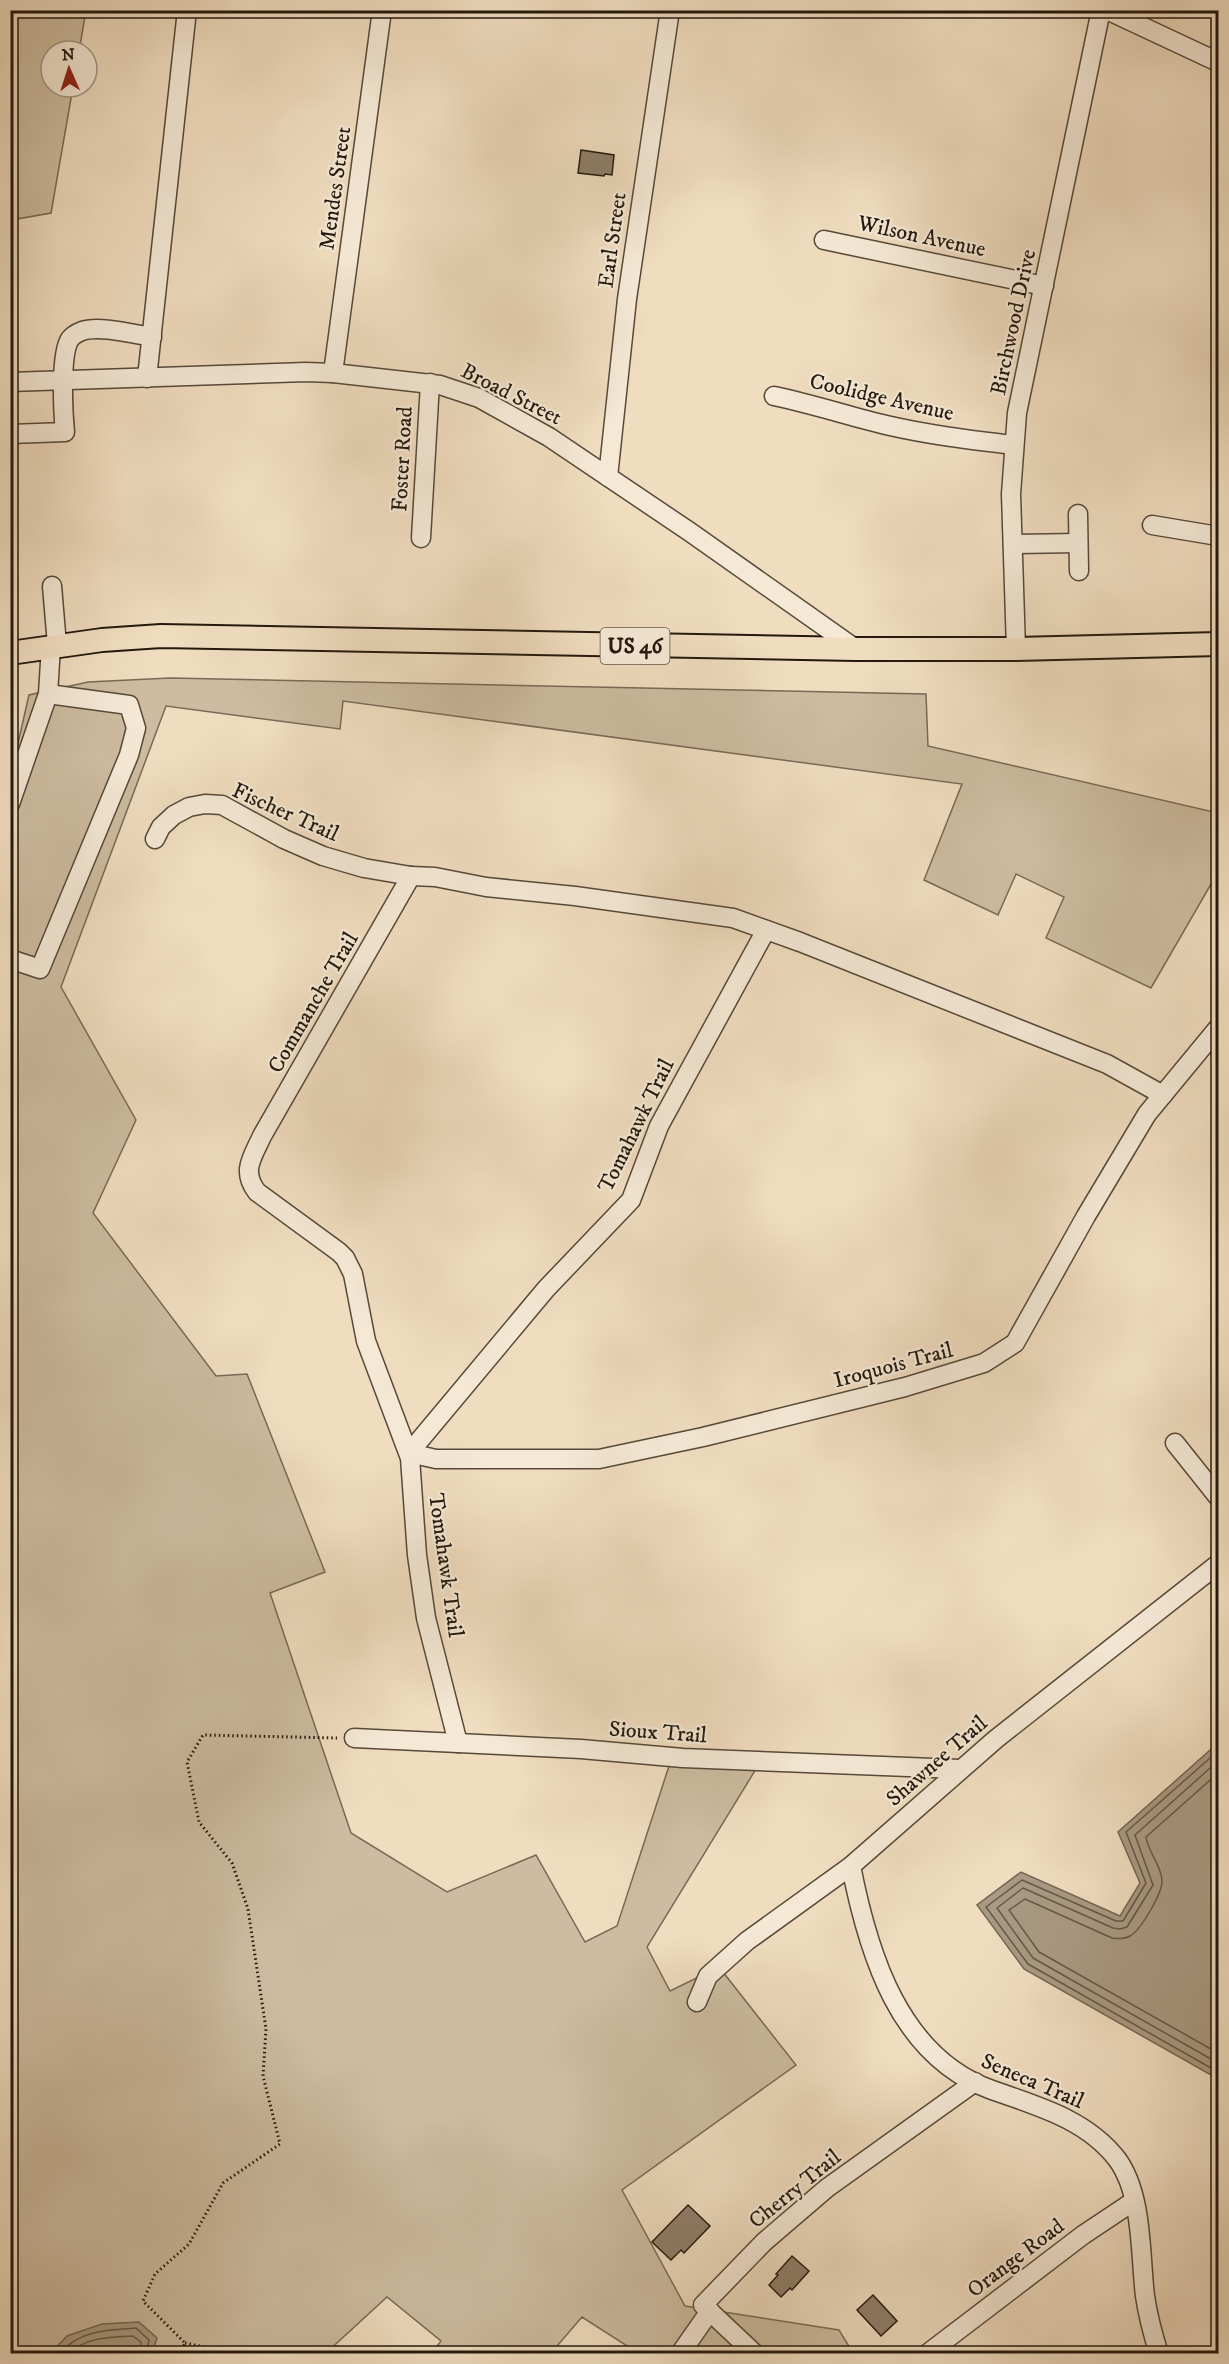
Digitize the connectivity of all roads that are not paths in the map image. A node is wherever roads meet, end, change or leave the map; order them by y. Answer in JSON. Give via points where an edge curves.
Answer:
{"nodes":[{"id":1,"x":187,"y":10,"type":"edge"},
{"id":2,"x":382,"y":10,"type":"edge"},
{"id":3,"x":670,"y":10,"type":"edge"},
{"id":4,"x":1101,"y":10,"type":"edge"},
{"id":5,"x":1107,"y":10,"type":"edge"},
{"id":6,"x":1218,"y":62,"type":"edge"},
{"id":7,"x":824,"y":240,"type":"dead end"},
{"id":8,"x":1044,"y":286,"type":"junction"},
{"id":9,"x":152,"y":337,"type":"junction"},
{"id":10,"x":333,"y":373,"type":"junction"},
{"id":11,"x":147,"y":378,"type":"junction"},
{"id":12,"x":64,"y":380,"type":"junction"},
{"id":13,"x":10,"y":382,"type":"edge"},
{"id":14,"x":430,"y":383,"type":"junction"},
{"id":15,"x":774,"y":396,"type":"dead end"},
{"id":16,"x":10,"y":434,"type":"edge"},
{"id":17,"x":1014,"y":445,"type":"junction"},
{"id":18,"x":608,"y":477,"type":"junction"},
{"id":19,"x":1078,"y":514,"type":"dead end"},
{"id":20,"x":1152,"y":525,"type":"dead end"},
{"id":21,"x":1218,"y":536,"type":"edge"},
{"id":22,"x":421,"y":538,"type":"dead end"},
{"id":23,"x":1078,"y":543,"type":"junction"},
{"id":24,"x":1013,"y":544,"type":"junction"},
{"id":25,"x":1079,"y":571,"type":"dead end"},
{"id":26,"x":52,"y":586,"type":"dead end"},
{"id":27,"x":1218,"y":644,"type":"edge"},
{"id":28,"x":54,"y":646,"type":"junction"},
{"id":29,"x":856,"y":649,"type":"junction"},
{"id":30,"x":1016,"y":649,"type":"junction"},
{"id":31,"x":10,"y":653,"type":"edge"},
{"id":32,"x":48,"y":694,"type":"junction"},
{"id":33,"x":10,"y":804,"type":"edge"},
{"id":34,"x":155,"y":839,"type":"dead end"},
{"id":35,"x":411,"y":876,"type":"junction"},
{"id":36,"x":766,"y":930,"type":"junction"},
{"id":37,"x":10,"y":960,"type":"edge"},
{"id":38,"x":1218,"y":1028,"type":"edge"},
{"id":39,"x":1163,"y":1095,"type":"junction"},
{"id":40,"x":1175,"y":1443,"type":"dead end"},
{"id":41,"x":409,"y":1454,"type":"junction"},
{"id":42,"x":1218,"y":1497,"type":"edge"},
{"id":43,"x":1218,"y":1563,"type":"edge"},
{"id":44,"x":354,"y":1738,"type":"road end"},
{"id":45,"x":458,"y":1743,"type":"junction"},
{"id":46,"x":959,"y":1769,"type":"junction"},
{"id":47,"x":851,"y":1866,"type":"junction"},
{"id":48,"x":697,"y":2002,"type":"dead end"},
{"id":49,"x":975,"y":2082,"type":"junction"},
{"id":50,"x":1134,"y":2201,"type":"junction"},
{"id":51,"x":710,"y":2311,"type":"junction"},
{"id":52,"x":680,"y":2354,"type":"edge"},
{"id":53,"x":755,"y":2354,"type":"edge"},
{"id":54,"x":927,"y":2354,"type":"edge"},
{"id":55,"x":1159,"y":2354,"type":"edge"}],
"edges":[{"from":1,"to":9,"type":"street"},
{"from":2,"to":10,"type":"street","name":"Mendes Street"},
{"from":3,"to":18,"type":"street","name":"Earl Street","via":[[627,299]]},
{"from":4,"to":8,"type":"street","name":"Birchwood Drive"},
{"from":5,"to":6,"type":"street"},
{"from":7,"to":8,"type":"street","name":"Wilson Avenue"},
{"from":8,"to":17,"type":"street","name":"Birchwood Drive"},
{"from":9,"to":11,"type":"street"},
{"from":9,"to":12,"type":"street","via":[[83,330],[74,335],[66,348]]},
{"from":10,"to":11,"type":"street","name":"Broad Street"},
{"from":10,"to":14,"type":"street","name":"Broad Street"},
{"from":11,"to":12,"type":"street","name":"Broad Street"},
{"from":12,"to":13,"type":"street","name":"Broad Street"},
{"from":12,"to":16,"type":"street","via":[[64,432]]},
{"from":14,"to":18,"type":"street","name":"Broad Street","via":[[478,398],[549,437]]},
{"from":14,"to":22,"type":"street","name":"Foster Road"},
{"from":15,"to":17,"type":"street","name":"Coolidge Avenue","via":[[897,427]]},
{"from":17,"to":24,"type":"street","name":"Birchwood Drive"},
{"from":18,"to":29,"type":"street","name":"Broad Street"},
{"from":19,"to":23,"type":"street"},
{"from":20,"to":21,"type":"street"},
{"from":23,"to":24,"type":"street"},
{"from":23,"to":25,"type":"street"},
{"from":24,"to":30,"type":"street","name":"Birchwood Drive"},
{"from":26,"to":28,"type":"street"},
{"from":27,"to":30,"type":"main road","number":"US 46"},
{"from":28,"to":29,"type":"main road","number":"US 46","via":[[204,636]]},
{"from":28,"to":31,"type":"main road","number":"US 46"},
{"from":28,"to":32,"type":"street"},
{"from":29,"to":30,"type":"main road","number":"US 46"},
{"from":32,"to":33,"type":"street"},
{"from":32,"to":37,"type":"street","via":[[129,705],[136,728],[129,755],[40,969]]},
{"from":34,"to":35,"type":"street","name":"Fischer Trail","via":[[161,827],[189,807],[222,805],[323,856]]},
{"from":35,"to":36,"type":"street","via":[[682,910],[733,918]]},
{"from":35,"to":41,"type":"street","name":"Commanche Trail","via":[[262,1136],[248,1169],[248,1178],[257,1192],[339,1252],[350,1265],[366,1341]]},
{"from":36,"to":39,"type":"street","via":[[1107,1064]]},
{"from":36,"to":41,"type":"street","name":"Tomahawk Trail","via":[[659,1126],[631,1200],[546,1289]]},
{"from":38,"to":39,"type":"street","name":"Iroquois Trail"},
{"from":39,"to":41,"type":"street","name":"Iroquois Trail","via":[[1147,1114],[1092,1206],[1015,1343],[984,1363],[905,1387],[600,1459],[436,1459]]},
{"from":40,"to":42,"type":"street"},
{"from":41,"to":45,"type":"street","name":"Tomahawk Trail","via":[[426,1618]]},
{"from":43,"to":46,"type":"street","name":"Shawnee Trail"},
{"from":44,"to":45,"type":"street","name":"Sioux Trail"},
{"from":45,"to":46,"type":"street","name":"Sioux Trail","via":[[682,1758]]},
{"from":46,"to":47,"type":"street","name":"Shawnee Trail"},
{"from":47,"to":48,"type":"street","name":"Shawnee Trail","via":[[747,1941],[708,1976]]},
{"from":47,"to":49,"type":"street","name":"Seneca Trail","via":[[887,1990],[920,2040],[958,2074]]},
{"from":49,"to":50,"type":"street","name":"Seneca Trail","via":[[1048,2109],[1088,2131],[1118,2161]]},
{"from":49,"to":51,"type":"street","name":"Cherry Trail","via":[[827,2188],[764,2242],[703,2305]]},
{"from":50,"to":54,"type":"street","name":"Orange Road"},
{"from":50,"to":55,"type":"street","name":"Seneca Trail","via":[[1145,2297]]},
{"from":51,"to":52,"type":"street","name":"Cherry Trail"},
{"from":51,"to":53,"type":"street"}]}
